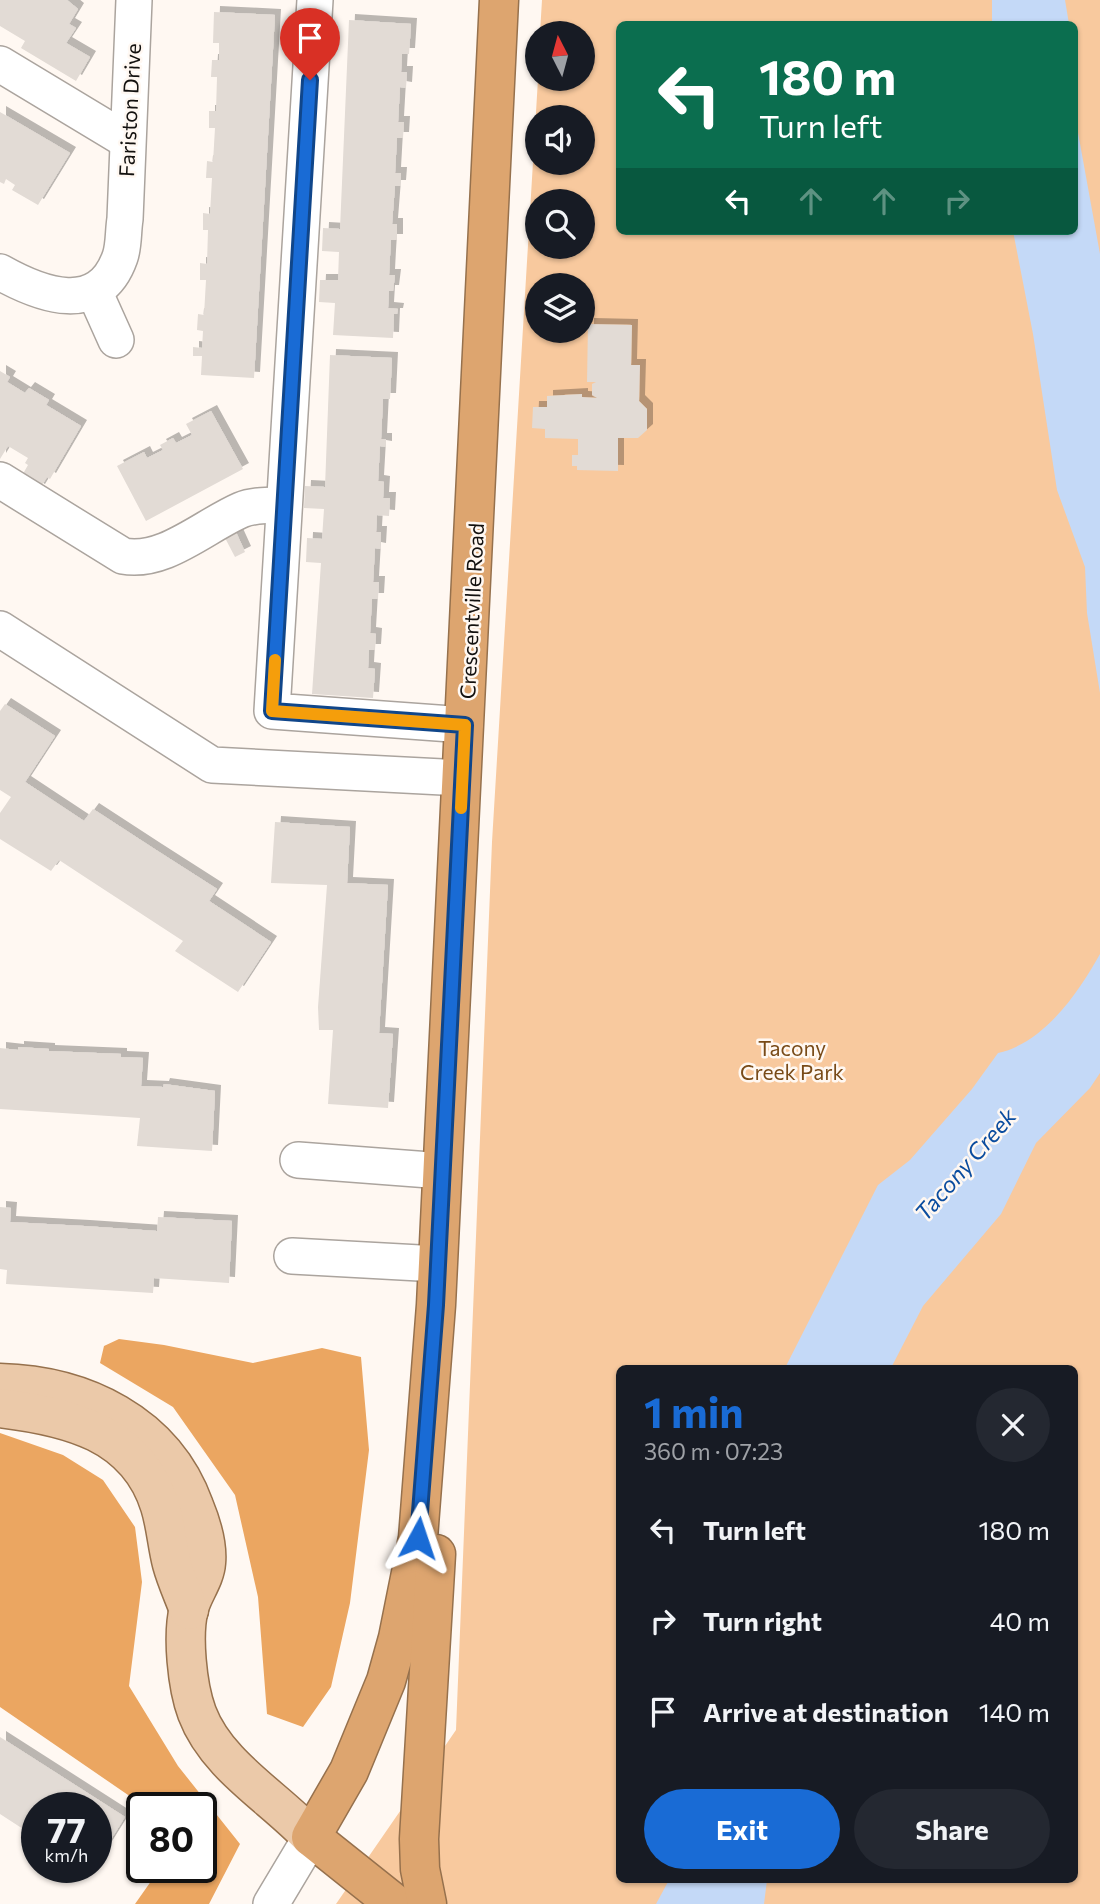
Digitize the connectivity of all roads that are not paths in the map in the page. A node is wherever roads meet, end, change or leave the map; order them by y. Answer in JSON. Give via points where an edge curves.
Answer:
{"nodes":[{"id":1,"x":134,"y":0,"type":"edge"},
{"id":2,"x":315,"y":0,"type":"edge"},
{"id":3,"x":499,"y":0,"type":"edge"},
{"id":4,"x":0,"y":64,"type":"edge"},
{"id":5,"x":126,"y":140,"type":"junction"},
{"id":6,"x":0,"y":272,"type":"edge"},
{"id":7,"x":94,"y":290,"type":"junction"},
{"id":8,"x":116,"y":340,"type":"dead end"},
{"id":9,"x":0,"y":481,"type":"edge"},
{"id":10,"x":284,"y":505,"type":"junction"},
{"id":11,"x":0,"y":628,"type":"edge"},
{"id":12,"x":465,"y":725,"type":"junction"},
{"id":13,"x":462,"y":778,"type":"junction"},
{"id":14,"x":298,"y":1160,"type":"dead end"},
{"id":15,"x":443,"y":1171,"type":"junction"},
{"id":16,"x":292,"y":1256,"type":"dead end"},
{"id":17,"x":438,"y":1264,"type":"junction"},
{"id":18,"x":436,"y":1312,"type":"junction"},
{"id":19,"x":0,"y":1383,"type":"edge"},
{"id":20,"x":0,"y":1408,"type":"edge"},
{"id":21,"x":189,"y":1610,"type":"junction"},
{"id":22,"x":311,"y":1837,"type":"junction"},
{"id":23,"x":271,"y":1904,"type":"edge"},
{"id":24,"x":395,"y":1904,"type":"edge"},
{"id":25,"x":427,"y":1904,"type":"edge"}],
"edges":[{"from":1,"to":5,"type":"street","name":"Fariston Drive"},
{"from":2,"to":10,"type":"street"},
{"from":3,"to":12,"type":"highway","name":"Crescentville Road"},
{"from":4,"to":5,"type":"street"},
{"from":5,"to":7,"type":"street","name":"Fariston Drive","via":[[121,255],[112,277]]},
{"from":6,"to":7,"type":"street","via":[[41,292],[68,298]]},
{"from":7,"to":8,"type":"street"},
{"from":9,"to":10,"type":"street","via":[[123,556],[139,559],[244,509]]},
{"from":10,"to":12,"type":"street","via":[[272,711]]},
{"from":11,"to":13,"type":"street","via":[[212,765]]},
{"from":12,"to":13,"type":"highway","name":"Crescentville Road"},
{"from":13,"to":15,"type":"highway","name":"Crescentville Road"},
{"from":14,"to":15,"type":"street"},
{"from":15,"to":17,"type":"highway","name":"Crescentville Road"},
{"from":16,"to":17,"type":"street"},
{"from":17,"to":18,"type":"highway","name":"Crescentville Road"},
{"from":18,"to":22,"type":"highway","name":"Crescentville Road","via":[[418,1538],[398,1638],[362,1740]]},
{"from":18,"to":25,"type":"highway","via":[[436,1548],[419,1839],[419,1869]]},
{"from":19,"to":21,"type":"main road","via":[[63,1390],[123,1416],[151,1438],[190,1495],[202,1527],[206,1563]]},
{"from":20,"to":21,"type":"main road","via":[[70,1420],[98,1432],[143,1471],[159,1503],[172,1563]]},
{"from":21,"to":22,"type":"main road","via":[[190,1688],[211,1741]]},
{"from":22,"to":23,"type":"street","name":"Crescentville Road"},
{"from":22,"to":24,"type":"highway"}]}
